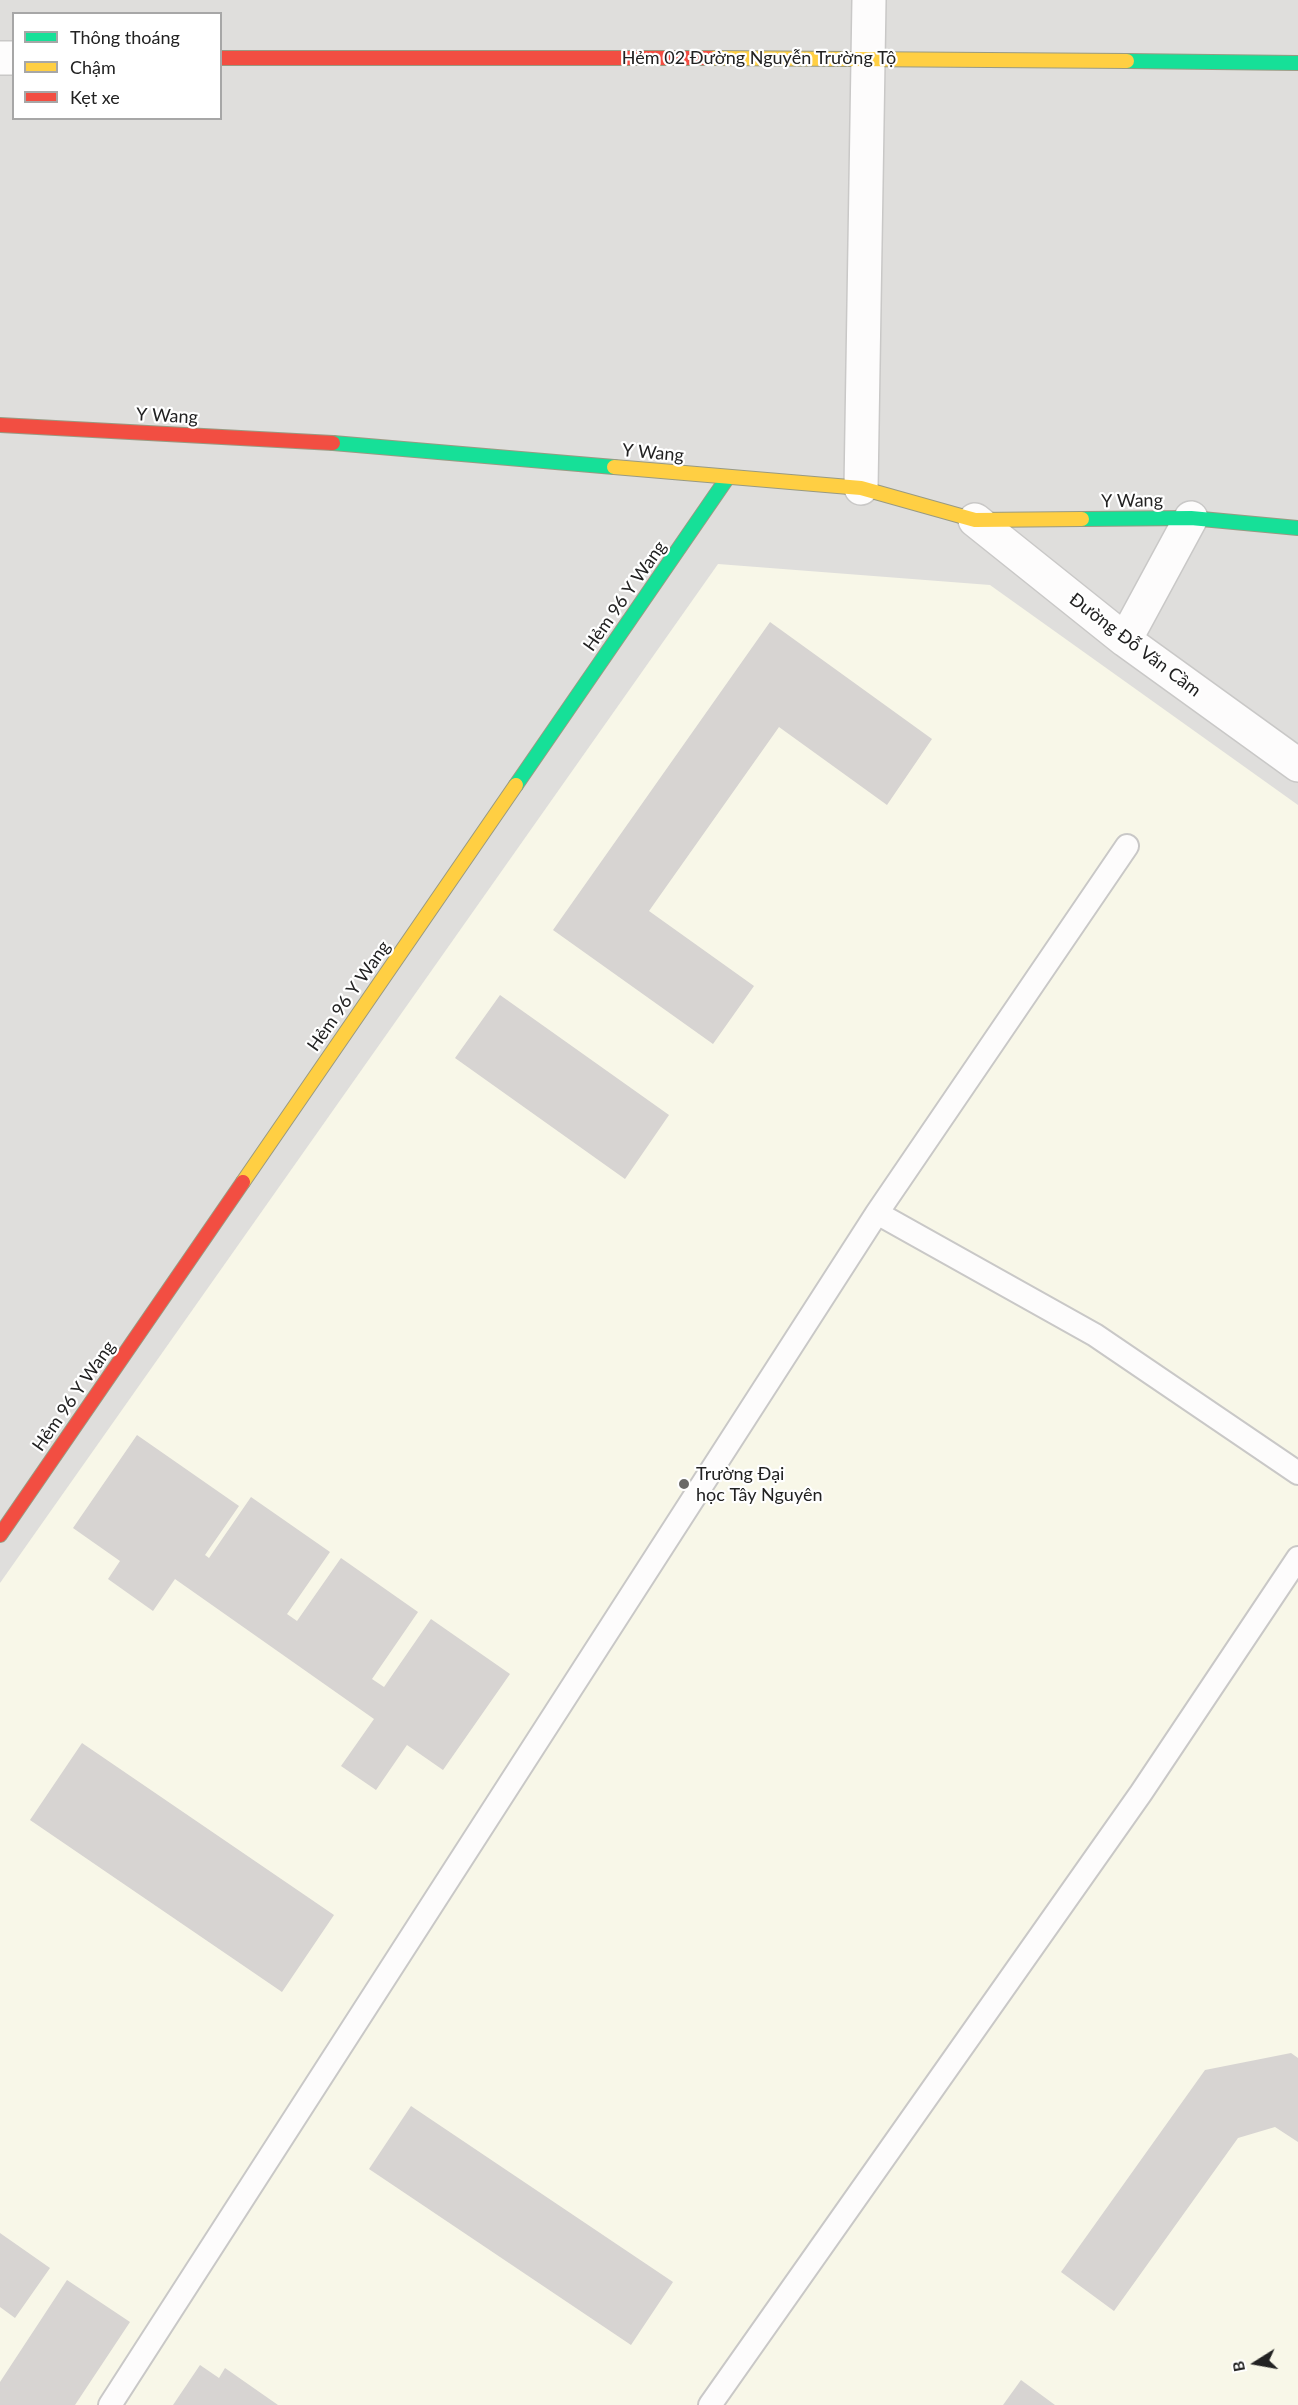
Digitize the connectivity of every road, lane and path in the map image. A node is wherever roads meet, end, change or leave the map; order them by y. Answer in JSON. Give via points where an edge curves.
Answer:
{"nodes":[{"id":1,"x":869,"y":0,"type":"edge"},
{"id":2,"x":222,"y":58,"type":"edge"},
{"id":3,"x":869,"y":58,"type":"junction"},
{"id":4,"x":1298,"y":63,"type":"edge"},
{"id":5,"x":0,"y":425,"type":"edge"},
{"id":6,"x":728,"y":477,"type":"junction"},
{"id":7,"x":861,"y":488,"type":"junction"},
{"id":8,"x":1191,"y":518,"type":"junction"},
{"id":9,"x":975,"y":520,"type":"junction"},
{"id":10,"x":1298,"y":528,"type":"edge"},
{"id":11,"x":1125,"y":640,"type":"junction"},
{"id":12,"x":1298,"y":765,"type":"edge"},
{"id":13,"x":1127,"y":846,"type":"dead end"},
{"id":14,"x":878,"y":1213,"type":"junction"},
{"id":15,"x":1298,"y":1473,"type":"edge"},
{"id":16,"x":0,"y":1535,"type":"edge"},
{"id":17,"x":1298,"y":1558,"type":"edge"},
{"id":18,"x":110,"y":2405,"type":"edge"},
{"id":19,"x":710,"y":2405,"type":"edge"}],
"edges":[{"from":1,"to":3,"type":"street"},
{"from":2,"to":3,"type":"street","name":"Hẻm 02 Đường Nguyễn Trường Tộ"},
{"from":3,"to":4,"type":"street","name":"Hẻm 02 Đường Nguyễn Trường Tộ"},
{"from":3,"to":7,"type":"street"},
{"from":5,"to":6,"type":"street","name":"Y Wang","via":[[356,444]]},
{"from":6,"to":7,"type":"street","name":"Y Wang"},
{"from":6,"to":16,"type":"street","name":"Hẻm 96 Y Wang"},
{"from":7,"to":9,"type":"street","name":"Y Wang"},
{"from":8,"to":9,"type":"street","name":"Y Wang"},
{"from":8,"to":10,"type":"street","name":"Y Wang"},
{"from":8,"to":11,"type":"street"},
{"from":9,"to":11,"type":"street","name":"Đường Đỗ Văn Cầm"},
{"from":11,"to":12,"type":"street","name":"Đường Đỗ Văn Cầm"},
{"from":13,"to":14,"type":"lane"},
{"from":14,"to":15,"type":"lane","via":[[1095,1335]]},
{"from":14,"to":18,"type":"lane"},
{"from":17,"to":19,"type":"lane","via":[[1140,1793]]}]}
